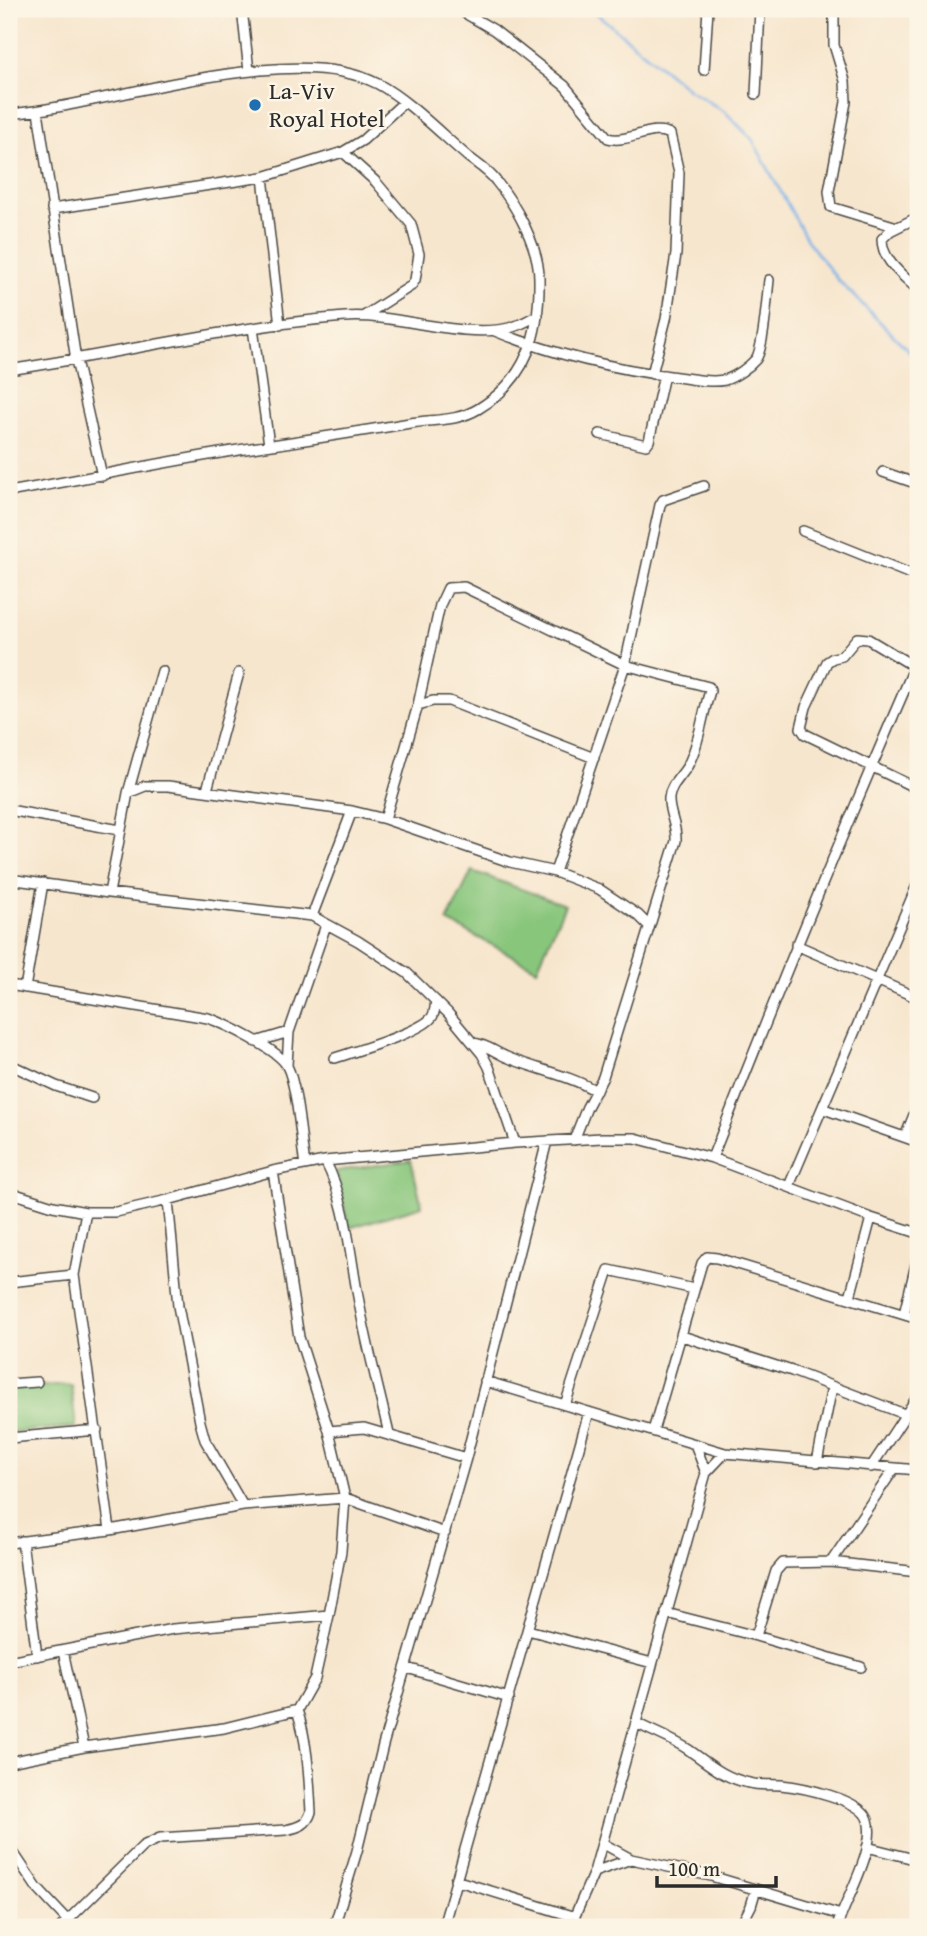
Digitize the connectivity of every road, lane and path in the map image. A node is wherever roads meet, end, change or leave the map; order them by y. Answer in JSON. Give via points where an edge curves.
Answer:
{"nodes":[{"id":1,"x":242,"y":9,"type":"edge"},
{"id":2,"x":458,"y":9,"type":"edge"},
{"id":3,"x":708,"y":9,"type":"edge"},
{"id":4,"x":760,"y":9,"type":"edge"},
{"id":5,"x":834,"y":9,"type":"edge"},
{"id":6,"x":704,"y":70,"type":"dead end"},
{"id":7,"x":249,"y":71,"type":"junction"},
{"id":8,"x":756,"y":94,"type":"dead end"},
{"id":9,"x":403,"y":103,"type":"junction"},
{"id":10,"x":38,"y":111,"type":"junction"},
{"id":11,"x":9,"y":114,"type":"edge"},
{"id":12,"x":343,"y":152,"type":"junction"},
{"id":13,"x":263,"y":177,"type":"junction"},
{"id":14,"x":52,"y":209,"type":"junction"},
{"id":15,"x":918,"y":217,"type":"edge"},
{"id":16,"x":897,"y":227,"type":"junction"},
{"id":17,"x":769,"y":280,"type":"dead end"},
{"id":18,"x":918,"y":290,"type":"edge"},
{"id":19,"x":538,"y":315,"type":"junction"},
{"id":20,"x":364,"y":316,"type":"junction"},
{"id":21,"x":280,"y":325,"type":"junction"},
{"id":22,"x":253,"y":328,"type":"junction"},
{"id":23,"x":493,"y":331,"type":"junction"},
{"id":24,"x":532,"y":346,"type":"junction"},
{"id":25,"x":76,"y":360,"type":"junction"},
{"id":26,"x":9,"y":370,"type":"edge"},
{"id":27,"x":652,"y":374,"type":"junction"},
{"id":28,"x":664,"y":375,"type":"junction"},
{"id":29,"x":600,"y":435,"type":"dead end"},
{"id":30,"x":269,"y":445,"type":"junction"},
{"id":31,"x":883,"y":472,"type":"dead end"},
{"id":32,"x":102,"y":476,"type":"junction"},
{"id":33,"x":918,"y":484,"type":"edge"},
{"id":34,"x":704,"y":486,"type":"dead end"},
{"id":35,"x":9,"y":492,"type":"edge"},
{"id":36,"x":803,"y":531,"type":"dead end"},
{"id":37,"x":918,"y":576,"type":"edge"},
{"id":38,"x":917,"y":663,"type":"edge"},
{"id":39,"x":625,"y":665,"type":"junction"},
{"id":40,"x":162,"y":671,"type":"dead end"},
{"id":41,"x":239,"y":673,"type":"dead end"},
{"id":42,"x":418,"y":705,"type":"junction"},
{"id":43,"x":594,"y":758,"type":"junction"},
{"id":44,"x":871,"y":766,"type":"junction"},
{"id":45,"x":918,"y":789,"type":"edge"},
{"id":46,"x":207,"y":790,"type":"junction"},
{"id":47,"x":128,"y":793,"type":"junction"},
{"id":48,"x":9,"y":810,"type":"edge"},
{"id":49,"x":352,"y":811,"type":"junction"},
{"id":50,"x":385,"y":819,"type":"junction"},
{"id":51,"x":120,"y":830,"type":"junction"},
{"id":52,"x":555,"y":872,"type":"junction"},
{"id":53,"x":9,"y":879,"type":"edge"},
{"id":54,"x":43,"y":883,"type":"junction"},
{"id":55,"x":918,"y":883,"type":"edge"},
{"id":56,"x":109,"y":893,"type":"junction"},
{"id":57,"x":655,"y":908,"type":"junction"},
{"id":58,"x":638,"y":915,"type":"junction"},
{"id":59,"x":312,"y":916,"type":"junction"},
{"id":60,"x":326,"y":925,"type":"junction"},
{"id":61,"x":649,"y":926,"type":"junction"},
{"id":62,"x":796,"y":945,"type":"junction"},
{"id":63,"x":878,"y":981,"type":"junction"},
{"id":64,"x":9,"y":985,"type":"edge"},
{"id":65,"x":25,"y":988,"type":"junction"},
{"id":66,"x":918,"y":998,"type":"edge"},
{"id":67,"x":436,"y":1001,"type":"junction"},
{"id":68,"x":289,"y":1032,"type":"junction"},
{"id":69,"x":256,"y":1042,"type":"junction"},
{"id":70,"x":473,"y":1043,"type":"junction"},
{"id":71,"x":335,"y":1058,"type":"dead end"},
{"id":72,"x":9,"y":1065,"type":"edge"},
{"id":73,"x":286,"y":1065,"type":"junction"},
{"id":74,"x":596,"y":1091,"type":"junction"},
{"id":75,"x":92,"y":1098,"type":"dead end"},
{"id":76,"x":918,"y":1105,"type":"edge"},
{"id":77,"x":824,"y":1109,"type":"junction"},
{"id":78,"x":905,"y":1137,"type":"junction"},
{"id":79,"x":574,"y":1140,"type":"junction"},
{"id":80,"x":547,"y":1142,"type":"junction"},
{"id":81,"x":918,"y":1142,"type":"edge"},
{"id":82,"x":515,"y":1143,"type":"junction"},
{"id":83,"x":712,"y":1158,"type":"junction"},
{"id":84,"x":325,"y":1161,"type":"junction"},
{"id":85,"x":305,"y":1165,"type":"junction"},
{"id":86,"x":273,"y":1171,"type":"junction"},
{"id":87,"x":789,"y":1186,"type":"junction"},
{"id":88,"x":9,"y":1192,"type":"edge"},
{"id":89,"x":169,"y":1200,"type":"junction"},
{"id":90,"x":86,"y":1212,"type":"junction"},
{"id":91,"x":871,"y":1218,"type":"junction"},
{"id":92,"x":918,"y":1233,"type":"edge"},
{"id":93,"x":918,"y":1256,"type":"edge"},
{"id":94,"x":74,"y":1275,"type":"junction"},
{"id":95,"x":9,"y":1282,"type":"edge"},
{"id":96,"x":694,"y":1289,"type":"junction"},
{"id":97,"x":850,"y":1297,"type":"junction"},
{"id":98,"x":904,"y":1314,"type":"junction"},
{"id":99,"x":918,"y":1319,"type":"edge"},
{"id":100,"x":681,"y":1336,"type":"junction"},
{"id":101,"x":485,"y":1381,"type":"junction"},
{"id":102,"x":37,"y":1382,"type":"dead end"},
{"id":103,"x":9,"y":1384,"type":"edge"},
{"id":104,"x":832,"y":1387,"type":"junction"},
{"id":105,"x":918,"y":1396,"type":"edge"},
{"id":106,"x":565,"y":1405,"type":"junction"},
{"id":107,"x":589,"y":1412,"type":"junction"},
{"id":108,"x":907,"y":1415,"type":"junction"},
{"id":109,"x":97,"y":1430,"type":"junction"},
{"id":110,"x":329,"y":1431,"type":"junction"},
{"id":111,"x":653,"y":1432,"type":"junction"},
{"id":112,"x":389,"y":1434,"type":"junction"},
{"id":113,"x":9,"y":1438,"type":"edge"},
{"id":114,"x":695,"y":1444,"type":"junction"},
{"id":115,"x":724,"y":1453,"type":"junction"},
{"id":116,"x":466,"y":1458,"type":"junction"},
{"id":117,"x":817,"y":1462,"type":"junction"},
{"id":118,"x":871,"y":1467,"type":"junction"},
{"id":119,"x":894,"y":1469,"type":"junction"},
{"id":120,"x":918,"y":1470,"type":"edge"},
{"id":121,"x":706,"y":1473,"type":"junction"},
{"id":122,"x":345,"y":1498,"type":"junction"},
{"id":123,"x":243,"y":1506,"type":"junction"},
{"id":124,"x":110,"y":1530,"type":"junction"},
{"id":125,"x":445,"y":1533,"type":"junction"},
{"id":126,"x":22,"y":1541,"type":"junction"},
{"id":127,"x":9,"y":1543,"type":"edge"},
{"id":128,"x":831,"y":1562,"type":"junction"},
{"id":129,"x":918,"y":1572,"type":"edge"},
{"id":130,"x":667,"y":1614,"type":"junction"},
{"id":131,"x":329,"y":1615,"type":"junction"},
{"id":132,"x":528,"y":1630,"type":"junction"},
{"id":133,"x":756,"y":1636,"type":"junction"},
{"id":134,"x":63,"y":1651,"type":"junction"},
{"id":135,"x":37,"y":1656,"type":"junction"},
{"id":136,"x":9,"y":1661,"type":"edge"},
{"id":137,"x":652,"y":1663,"type":"junction"},
{"id":138,"x":860,"y":1667,"type":"dead end"},
{"id":139,"x":407,"y":1668,"type":"junction"},
{"id":140,"x":509,"y":1698,"type":"junction"},
{"id":141,"x":297,"y":1710,"type":"junction"},
{"id":142,"x":636,"y":1723,"type":"junction"},
{"id":143,"x":84,"y":1747,"type":"junction"},
{"id":144,"x":9,"y":1762,"type":"edge"},
{"id":145,"x":603,"y":1843,"type":"junction"},
{"id":146,"x":9,"y":1846,"type":"edge"},
{"id":147,"x":867,"y":1847,"type":"junction"},
{"id":148,"x":631,"y":1859,"type":"junction"},
{"id":149,"x":918,"y":1860,"type":"edge"},
{"id":150,"x":594,"y":1872,"type":"junction"},
{"id":151,"x":456,"y":1880,"type":"junction"},
{"id":152,"x":756,"y":1889,"type":"junction"},
{"id":153,"x":841,"y":1914,"type":"junction"},
{"id":154,"x":576,"y":1917,"type":"junction"},
{"id":155,"x":65,"y":1924,"type":"edge"},
{"id":156,"x":334,"y":1927,"type":"edge"},
{"id":157,"x":443,"y":1927,"type":"edge"},
{"id":158,"x":570,"y":1927,"type":"edge"},
{"id":159,"x":740,"y":1927,"type":"edge"},
{"id":160,"x":837,"y":1927,"type":"edge"}],
"edges":[{"from":1,"to":7,"type":"street"},
{"from":2,"to":27,"type":"street","via":[[494,30],[565,86],[608,138],[658,131],[670,134],[679,173],[676,254]]},
{"from":3,"to":6,"type":"street"},
{"from":4,"to":8,"type":"street"},
{"from":5,"to":16,"type":"street","via":[[834,45],[845,80],[846,102],[829,203]]},
{"from":7,"to":9,"type":"street","via":[[276,68],[349,74],[380,85]]},
{"from":7,"to":10,"type":"street"},
{"from":9,"to":12,"type":"street"},
{"from":9,"to":19,"type":"street","via":[[496,180],[516,211],[539,271]]},
{"from":10,"to":11,"type":"street"},
{"from":10,"to":14,"type":"street"},
{"from":12,"to":13,"type":"street"},
{"from":12,"to":20,"type":"street","via":[[407,217],[419,254],[411,286]]},
{"from":13,"to":14,"type":"street"},
{"from":13,"to":21,"type":"street"},
{"from":14,"to":25,"type":"street"},
{"from":15,"to":16,"type":"street"},
{"from":16,"to":18,"type":"street","via":[[882,239],[882,249]]},
{"from":17,"to":28,"type":"street","via":[[757,357],[744,370],[727,380]]},
{"from":19,"to":23,"type":"street","via":[[512,328]]},
{"from":19,"to":24,"type":"street"},
{"from":20,"to":21,"type":"street"},
{"from":20,"to":23,"type":"street"},
{"from":21,"to":22,"type":"street"},
{"from":22,"to":25,"type":"street"},
{"from":22,"to":30,"type":"street"},
{"from":23,"to":24,"type":"street"},
{"from":24,"to":27,"type":"street"},
{"from":24,"to":30,"type":"street","via":[[504,389],[466,416]]},
{"from":25,"to":26,"type":"street"},
{"from":25,"to":32,"type":"street"},
{"from":27,"to":28,"type":"street"},
{"from":28,"to":29,"type":"street","via":[[646,445]]},
{"from":30,"to":32,"type":"street"},
{"from":31,"to":33,"type":"street"},
{"from":32,"to":35,"type":"street"},
{"from":34,"to":39,"type":"street","via":[[660,505]]},
{"from":36,"to":37,"type":"street"},
{"from":38,"to":44,"type":"street"},
{"from":38,"to":44,"type":"street","via":[[857,638],[842,656],[827,662],[806,707],[801,728],[805,734]]},
{"from":39,"to":42,"type":"street","via":[[464,587],[448,588],[440,605]]},
{"from":39,"to":43,"type":"street"},
{"from":39,"to":57,"type":"street","via":[[705,685],[710,691],[696,746],[671,790],[676,841]]},
{"from":40,"to":47,"type":"street"},
{"from":41,"to":46,"type":"street"},
{"from":42,"to":43,"type":"street","via":[[449,701]]},
{"from":42,"to":50,"type":"street"},
{"from":43,"to":52,"type":"street"},
{"from":44,"to":45,"type":"street"},
{"from":44,"to":62,"type":"street"},
{"from":46,"to":47,"type":"street","via":[[145,786]]},
{"from":46,"to":49,"type":"street"},
{"from":47,"to":51,"type":"street"},
{"from":48,"to":51,"type":"street"},
{"from":49,"to":50,"type":"street"},
{"from":49,"to":59,"type":"street"},
{"from":50,"to":52,"type":"street","via":[[510,862]]},
{"from":51,"to":56,"type":"street"},
{"from":52,"to":58,"type":"street","via":[[599,889]]},
{"from":53,"to":54,"type":"street"},
{"from":54,"to":56,"type":"street"},
{"from":54,"to":65,"type":"street"},
{"from":55,"to":63,"type":"street"},
{"from":56,"to":59,"type":"street"},
{"from":57,"to":58,"type":"street"},
{"from":57,"to":61,"type":"street"},
{"from":58,"to":61,"type":"street"},
{"from":59,"to":60,"type":"street"},
{"from":60,"to":67,"type":"street","via":[[389,960]]},
{"from":60,"to":68,"type":"street"},
{"from":61,"to":74,"type":"street"},
{"from":62,"to":63,"type":"street"},
{"from":62,"to":83,"type":"street"},
{"from":63,"to":66,"type":"street"},
{"from":63,"to":77,"type":"street"},
{"from":64,"to":65,"type":"street"},
{"from":65,"to":69,"type":"street","via":[[208,1018]]},
{"from":67,"to":70,"type":"street"},
{"from":67,"to":71,"type":"street","via":[[426,1023]]},
{"from":68,"to":69,"type":"street"},
{"from":68,"to":73,"type":"street"},
{"from":69,"to":73,"type":"street"},
{"from":70,"to":74,"type":"street","via":[[568,1076]]},
{"from":70,"to":82,"type":"street","via":[[489,1067]]},
{"from":72,"to":75,"type":"street"},
{"from":73,"to":85,"type":"street"},
{"from":74,"to":79,"type":"street"},
{"from":76,"to":78,"type":"street"},
{"from":77,"to":78,"type":"street"},
{"from":77,"to":87,"type":"street"},
{"from":78,"to":81,"type":"street"},
{"from":79,"to":80,"type":"street"},
{"from":79,"to":83,"type":"street","via":[[635,1138]]},
{"from":80,"to":82,"type":"street"},
{"from":80,"to":101,"type":"street"},
{"from":82,"to":84,"type":"street"},
{"from":83,"to":87,"type":"street"},
{"from":84,"to":85,"type":"street"},
{"from":84,"to":112,"type":"street","via":[[341,1210]]},
{"from":85,"to":86,"type":"street"},
{"from":86,"to":89,"type":"street"},
{"from":86,"to":110,"type":"street","via":[[299,1337]]},
{"from":87,"to":91,"type":"street"},
{"from":88,"to":90,"type":"street"},
{"from":89,"to":90,"type":"street","via":[[116,1212]]},
{"from":89,"to":123,"type":"street","via":[[178,1306],[200,1422],[205,1440]]},
{"from":90,"to":94,"type":"street"},
{"from":91,"to":92,"type":"street"},
{"from":91,"to":97,"type":"street"},
{"from":93,"to":98,"type":"street"},
{"from":94,"to":95,"type":"street"},
{"from":94,"to":109,"type":"street"},
{"from":96,"to":97,"type":"street","via":[[707,1257]]},
{"from":96,"to":100,"type":"street"},
{"from":96,"to":106,"type":"street","via":[[609,1270]]},
{"from":97,"to":98,"type":"street"},
{"from":98,"to":99,"type":"street"},
{"from":100,"to":104,"type":"street"},
{"from":100,"to":111,"type":"street"},
{"from":101,"to":106,"type":"street"},
{"from":101,"to":116,"type":"street"},
{"from":102,"to":103,"type":"street"},
{"from":104,"to":108,"type":"street"},
{"from":104,"to":117,"type":"street"},
{"from":105,"to":108,"type":"street"},
{"from":106,"to":107,"type":"street"},
{"from":107,"to":111,"type":"street"},
{"from":107,"to":132,"type":"street"},
{"from":108,"to":118,"type":"street"},
{"from":109,"to":113,"type":"street"},
{"from":109,"to":124,"type":"street"},
{"from":110,"to":112,"type":"street","via":[[363,1428]]},
{"from":110,"to":122,"type":"street"},
{"from":111,"to":114,"type":"street"},
{"from":112,"to":116,"type":"street"},
{"from":114,"to":115,"type":"street"},
{"from":114,"to":121,"type":"street"},
{"from":115,"to":117,"type":"street"},
{"from":115,"to":121,"type":"street"},
{"from":116,"to":125,"type":"street"},
{"from":117,"to":118,"type":"street"},
{"from":118,"to":119,"type":"street"},
{"from":119,"to":120,"type":"street"},
{"from":119,"to":128,"type":"street"},
{"from":121,"to":130,"type":"street"},
{"from":122,"to":123,"type":"street"},
{"from":122,"to":125,"type":"street"},
{"from":122,"to":131,"type":"street"},
{"from":123,"to":124,"type":"street"},
{"from":124,"to":126,"type":"street"},
{"from":125,"to":139,"type":"street"},
{"from":126,"to":127,"type":"street"},
{"from":126,"to":135,"type":"street"},
{"from":128,"to":129,"type":"street"},
{"from":128,"to":133,"type":"street","via":[[783,1563],[776,1571]]},
{"from":130,"to":133,"type":"street"},
{"from":130,"to":137,"type":"street"},
{"from":131,"to":134,"type":"street","via":[[173,1629]]},
{"from":131,"to":141,"type":"street","via":[[314,1678]]},
{"from":132,"to":137,"type":"street"},
{"from":132,"to":140,"type":"street"},
{"from":133,"to":138,"type":"street"},
{"from":134,"to":135,"type":"street"},
{"from":134,"to":143,"type":"street"},
{"from":135,"to":136,"type":"street"},
{"from":137,"to":142,"type":"street"},
{"from":139,"to":140,"type":"street"},
{"from":139,"to":156,"type":"street"},
{"from":140,"to":151,"type":"street"},
{"from":141,"to":143,"type":"street","via":[[223,1728]]},
{"from":141,"to":155,"type":"street","via":[[307,1749],[309,1820],[286,1830],[151,1841]]},
{"from":142,"to":145,"type":"street"},
{"from":142,"to":147,"type":"street","via":[[688,1749],[722,1775],[846,1801],[869,1820]]},
{"from":143,"to":144,"type":"street"},
{"from":145,"to":148,"type":"street"},
{"from":145,"to":150,"type":"street"},
{"from":146,"to":155,"type":"street"},
{"from":147,"to":149,"type":"street"},
{"from":147,"to":153,"type":"street"},
{"from":148,"to":150,"type":"street"},
{"from":148,"to":152,"type":"street"},
{"from":150,"to":154,"type":"street"},
{"from":151,"to":154,"type":"street"},
{"from":151,"to":157,"type":"street"},
{"from":152,"to":153,"type":"street"},
{"from":152,"to":159,"type":"street"},
{"from":153,"to":160,"type":"street"},
{"from":154,"to":158,"type":"street"}]}
